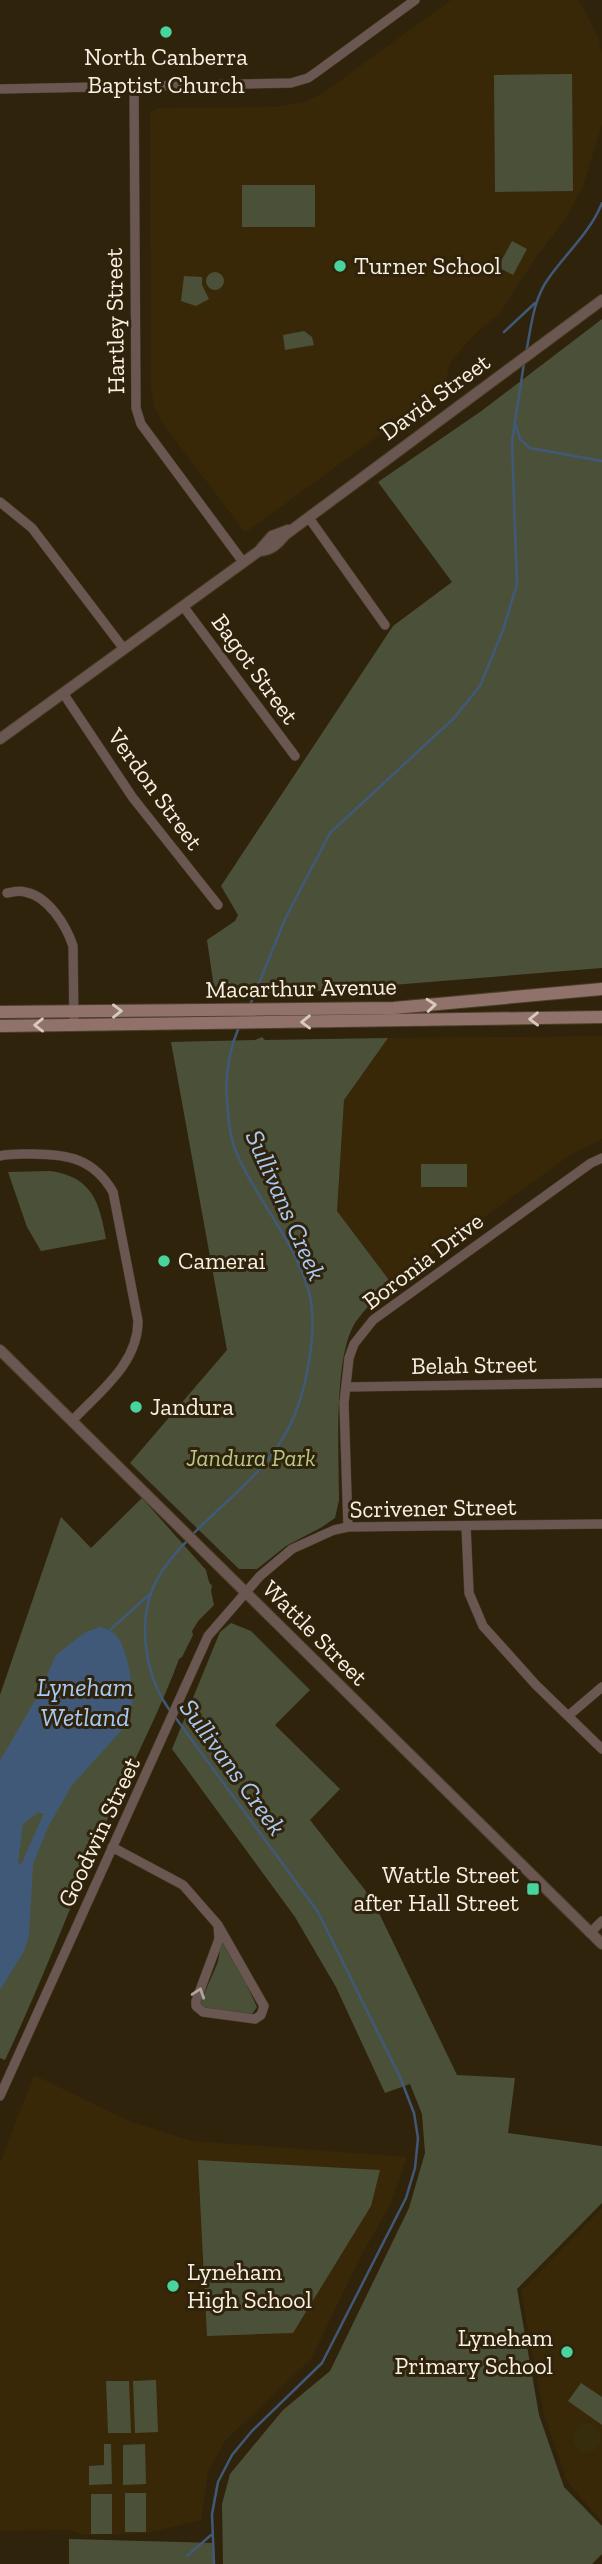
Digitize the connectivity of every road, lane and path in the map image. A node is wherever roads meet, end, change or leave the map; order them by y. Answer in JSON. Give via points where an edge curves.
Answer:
{"nodes":[{"id":1,"x":415,"y":0,"type":"edge"},
{"id":2,"x":134,"y":86,"type":"junction"},
{"id":3,"x":0,"y":89,"type":"edge"},
{"id":4,"x":602,"y":300,"type":"edge"},
{"id":5,"x":0,"y":502,"type":"edge"},
{"id":6,"x":309,"y":518,"type":"junction"},
{"id":7,"x":243,"y":562,"type":"junction"},
{"id":8,"x":183,"y":606,"type":"junction"},
{"id":9,"x":385,"y":625,"type":"dead end"},
{"id":10,"x":124,"y":649,"type":"junction"},
{"id":11,"x":63,"y":693,"type":"junction"},
{"id":12,"x":1,"y":736,"type":"edge"},
{"id":13,"x":295,"y":756,"type":"dead end"},
{"id":14,"x":7,"y":893,"type":"dead end"},
{"id":15,"x":218,"y":905,"type":"dead end"},
{"id":16,"x":602,"y":989,"type":"edge"},
{"id":17,"x":0,"y":1012,"type":"edge"},
{"id":18,"x":394,"y":1014,"type":"junction"},
{"id":19,"x":264,"y":1016,"type":"junction"},
{"id":20,"x":602,"y":1017,"type":"edge"},
{"id":21,"x":74,"y":1018,"type":"junction"},
{"id":22,"x":0,"y":1026,"type":"edge"},
{"id":23,"x":0,"y":1156,"type":"edge"},
{"id":24,"x":602,"y":1158,"type":"edge"},
{"id":25,"x":0,"y":1350,"type":"edge"},
{"id":26,"x":602,"y":1382,"type":"edge"},
{"id":27,"x":346,"y":1387,"type":"junction"},
{"id":28,"x":72,"y":1421,"type":"junction"},
{"id":29,"x":602,"y":1524,"type":"edge"},
{"id":30,"x":466,"y":1526,"type":"junction"},
{"id":31,"x":348,"y":1527,"type":"junction"},
{"id":32,"x":244,"y":1592,"type":"junction"},
{"id":33,"x":602,"y":1687,"type":"edge"},
{"id":34,"x":568,"y":1716,"type":"junction"},
{"id":35,"x":602,"y":1749,"type":"edge"},
{"id":36,"x":112,"y":1847,"type":"junction"},
{"id":37,"x":602,"y":1921,"type":"edge"},
{"id":38,"x":218,"y":1925,"type":"junction"},
{"id":39,"x":590,"y":1933,"type":"junction"},
{"id":40,"x":602,"y":1944,"type":"edge"},
{"id":41,"x":0,"y":2096,"type":"edge"}],
"edges":[{"from":1,"to":2,"type":"street","via":[[308,78],[291,83]]},
{"from":2,"to":3,"type":"street"},
{"from":2,"to":7,"type":"street","name":"Hartley Street","via":[[136,408],[141,424]]},
{"from":4,"to":6,"type":"street","name":"David Street"},
{"from":5,"to":10,"type":"street","via":[[32,528]]},
{"from":6,"to":7,"type":"street","name":"David Street","via":[[277,545]]},
{"from":6,"to":9,"type":"street"},
{"from":7,"to":8,"type":"street","name":"David Street"},
{"from":8,"to":10,"type":"street","name":"David Street"},
{"from":8,"to":13,"type":"street","name":"Bagot Street"},
{"from":10,"to":11,"type":"street","name":"David Street"},
{"from":11,"to":12,"type":"street","name":"David Street"},
{"from":11,"to":15,"type":"street","name":"Verdon Street","via":[[133,798]]},
{"from":14,"to":21,"type":"street","via":[[23,891],[43,899],[69,936]]},
{"from":18,"to":16,"type":"main road","name":"Macarthur Avenue","one_way":true},
{"from":17,"to":21,"type":"main road","name":"Macarthur Avenue"},
{"from":18,"to":19,"type":"main road","name":"Macarthur Avenue"},
{"from":20,"to":18,"type":"main road","name":"Macarthur Avenue","one_way":true},
{"from":19,"to":21,"type":"main road","name":"Macarthur Avenue","via":[[230,1023]]},
{"from":21,"to":19,"type":"main road","name":"Macarthur Avenue","one_way":true,"via":[[237,1010]]},
{"from":21,"to":22,"type":"main road","name":"Macarthur Avenue","one_way":true},
{"from":23,"to":28,"type":"street","via":[[61,1154],[82,1161],[106,1179],[113,1192],[138,1332],[130,1356],[116,1376]]},
{"from":24,"to":27,"type":"street","name":"Boronia Drive","via":[[373,1320],[351,1350]]},
{"from":25,"to":28,"type":"street","name":"Wattle Street"},
{"from":26,"to":27,"type":"street","name":"Belah Street"},
{"from":27,"to":31,"type":"street","name":"Boronia Drive"},
{"from":28,"to":32,"type":"street","name":"Wattle Street"},
{"from":29,"to":30,"type":"street","name":"Scrivener Street"},
{"from":30,"to":31,"type":"street","name":"Scrivener Street"},
{"from":30,"to":34,"type":"street","via":[[470,1593],[476,1612],[496,1641]]},
{"from":31,"to":32,"type":"street","name":"Scrivener Street","via":[[292,1549]]},
{"from":32,"to":36,"type":"street","name":"Goodwin Street","via":[[208,1636]]},
{"from":32,"to":39,"type":"street","name":"Wattle Street"},
{"from":33,"to":34,"type":"street"},
{"from":34,"to":35,"type":"street"},
{"from":36,"to":38,"type":"street","via":[[183,1885]]},
{"from":36,"to":41,"type":"street","name":"Goodwin Street"},
{"from":37,"to":39,"type":"street"},
{"from":38,"to":38,"type":"street","one_way":true,"via":[[264,2004],[261,2015],[254,2019],[203,2012],[196,2006],[219,1939]]},
{"from":39,"to":40,"type":"street","name":"Wattle Street"}]}
